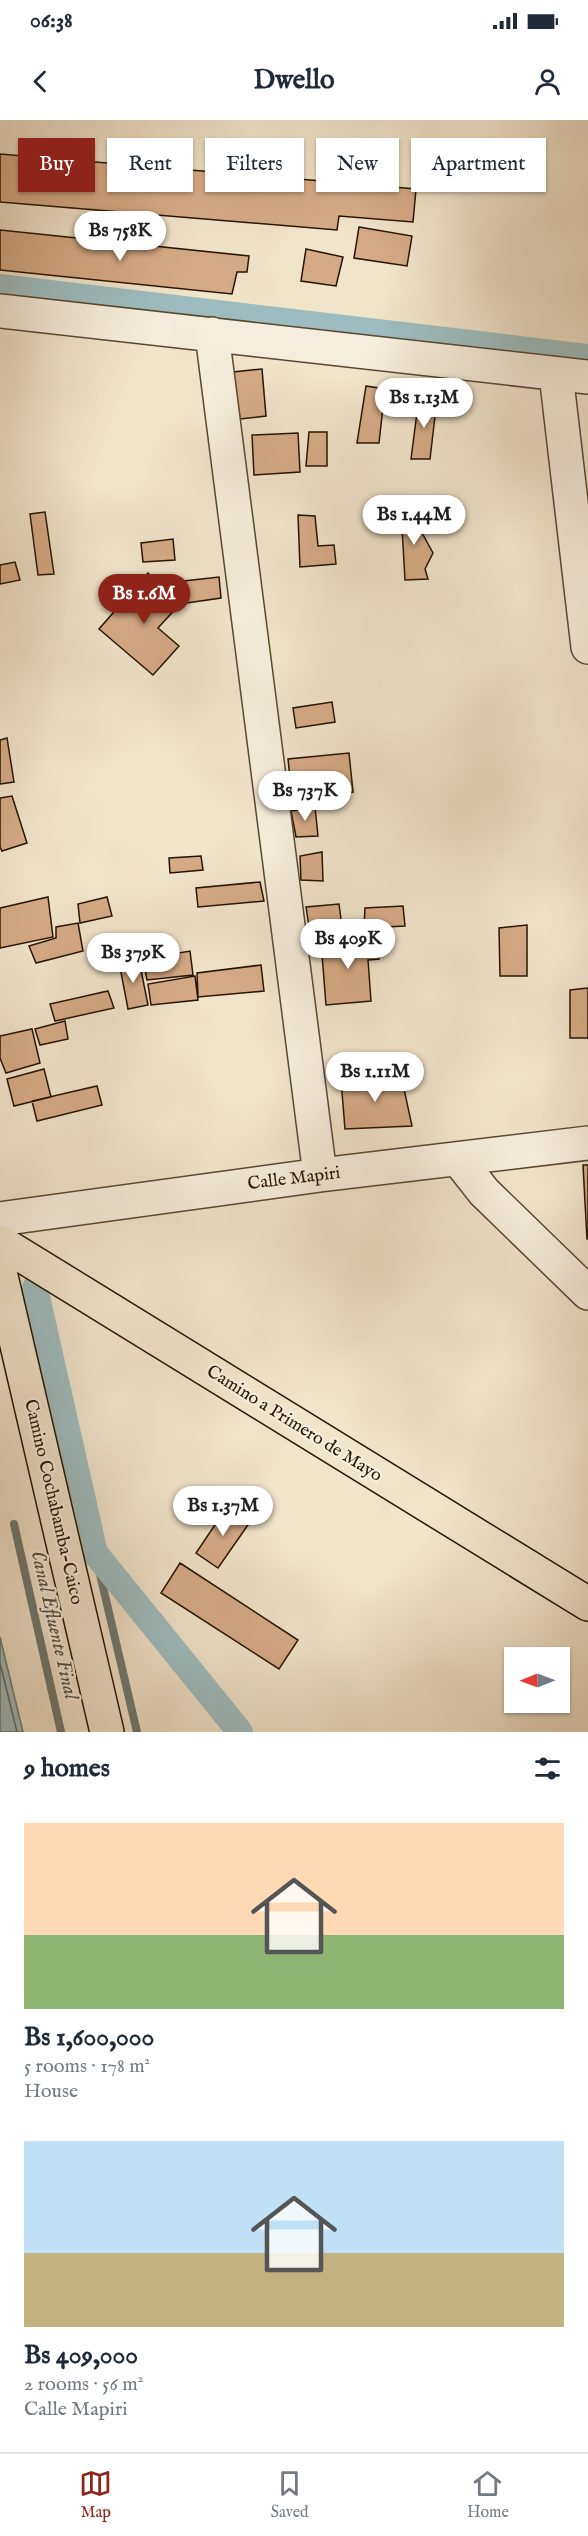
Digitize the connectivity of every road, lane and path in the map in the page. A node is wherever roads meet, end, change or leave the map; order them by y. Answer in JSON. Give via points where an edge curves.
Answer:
{"nodes":[{"id":1,"x":0,"y":311,"type":"edge"},
{"id":2,"x":212,"y":334,"type":"junction"},
{"id":3,"x":556,"y":374,"type":"junction"},
{"id":4,"x":588,"y":377,"type":"edge"},
{"id":5,"x":588,"y":647,"type":"edge"},
{"id":6,"x":588,"y":1143,"type":"edge"},
{"id":7,"x":458,"y":1159,"type":"junction"},
{"id":8,"x":320,"y":1175,"type":"junction"},
{"id":9,"x":0,"y":1219,"type":"edge"},
{"id":10,"x":0,"y":1242,"type":"edge"},
{"id":11,"x":0,"y":1272,"type":"edge"},
{"id":12,"x":588,"y":1293,"type":"edge"},
{"id":13,"x":588,"y":1604,"type":"edge"},
{"id":14,"x":107,"y":1732,"type":"edge"}],
"edges":[{"from":1,"to":2,"type":"street"},
{"from":2,"to":3,"type":"street"},
{"from":2,"to":8,"type":"street"},
{"from":3,"to":4,"type":"street"},
{"from":3,"to":5,"type":"street"},
{"from":6,"to":7,"type":"street","name":"Calle Mapiri"},
{"from":7,"to":8,"type":"street","name":"Calle Mapiri"},
{"from":7,"to":12,"type":"street","via":[[484,1192]]},
{"from":8,"to":9,"type":"street","name":"Calle Mapiri"},
{"from":10,"to":13,"type":"main road","name":"Camino a Primero de Mayo"},
{"from":11,"to":14,"type":"main road","name":"Camino Cochabamba-Caico"}]}
